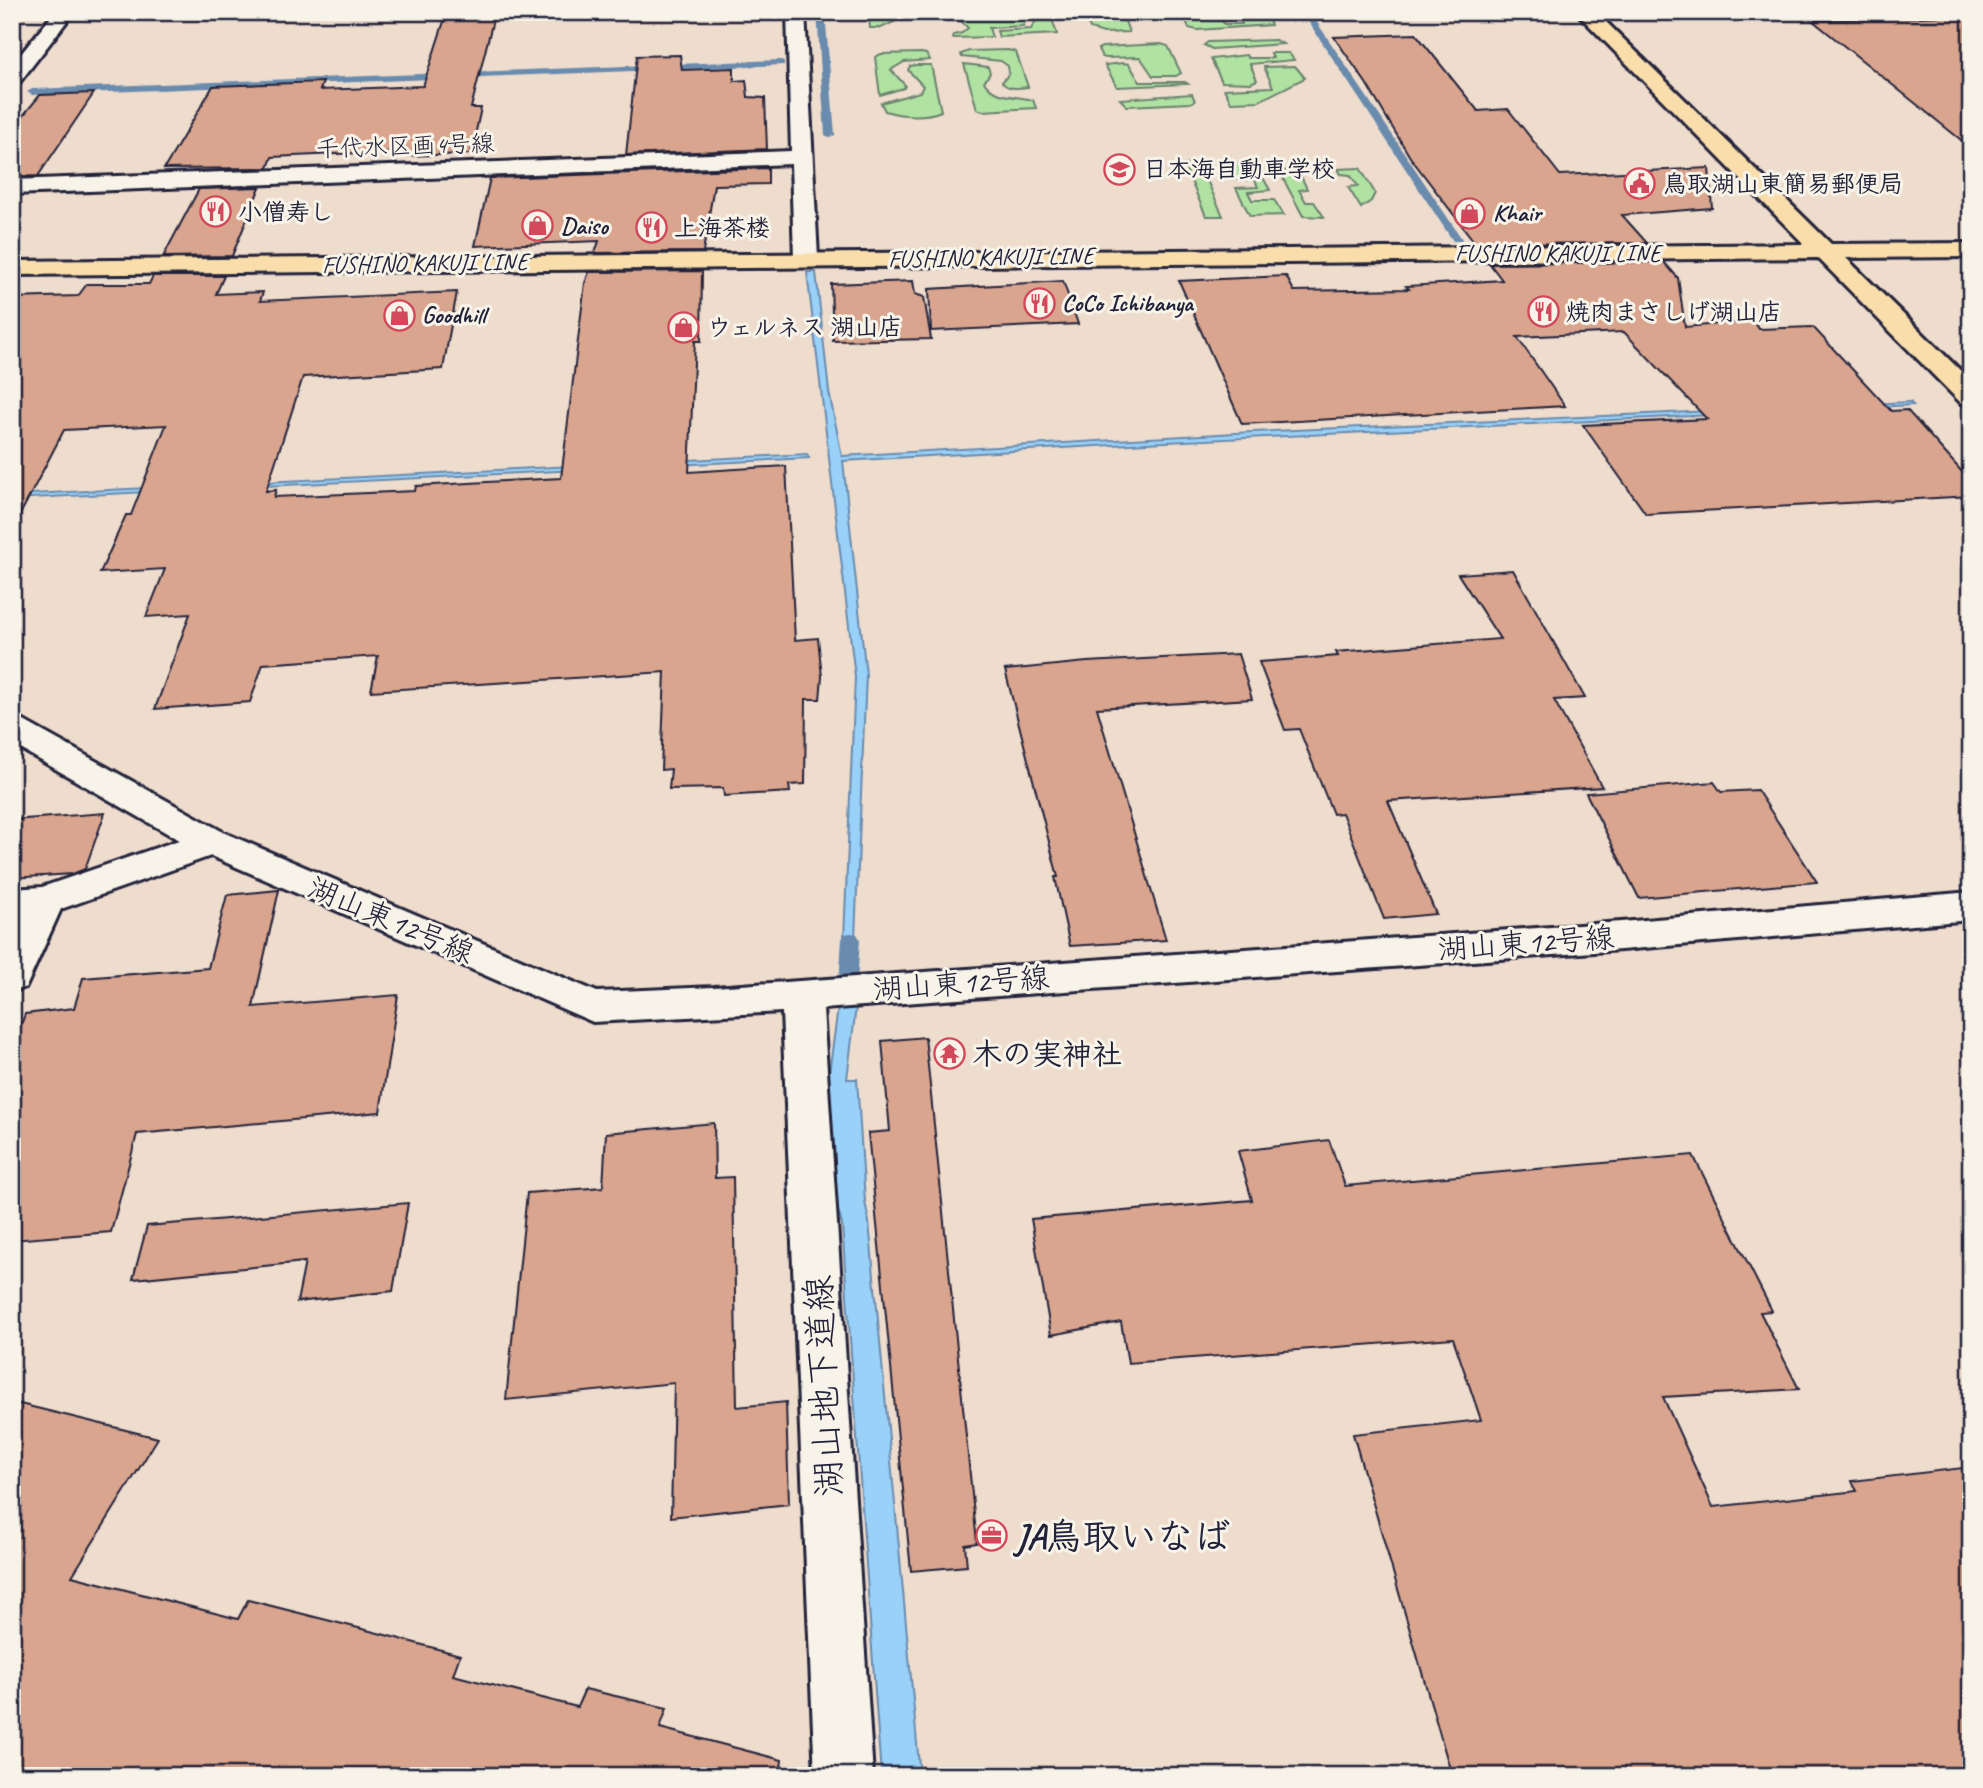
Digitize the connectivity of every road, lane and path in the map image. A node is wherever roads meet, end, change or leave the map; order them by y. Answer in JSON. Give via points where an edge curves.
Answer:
{"nodes":[{"id":1,"x":65,"y":12,"type":"edge"},
{"id":2,"x":796,"y":12,"type":"edge"},
{"id":3,"x":1585,"y":12,"type":"edge"},
{"id":4,"x":12,"y":79,"type":"edge"},
{"id":5,"x":800,"y":158,"type":"junction"},
{"id":6,"x":12,"y":187,"type":"edge"},
{"id":7,"x":1971,"y":250,"type":"edge"},
{"id":8,"x":1826,"y":252,"type":"junction"},
{"id":9,"x":806,"y":258,"type":"junction"},
{"id":10,"x":12,"y":268,"type":"edge"},
{"id":11,"x":1971,"y":397,"type":"edge"},
{"id":12,"x":12,"y":729,"type":"edge"},
{"id":13,"x":212,"y":842,"type":"junction"},
{"id":14,"x":29,"y":901,"type":"edge"},
{"id":15,"x":1971,"y":906,"type":"edge"},
{"id":16,"x":12,"y":977,"type":"edge"},
{"id":17,"x":802,"y":995,"type":"junction"},
{"id":18,"x":844,"y":1776,"type":"edge"}],
"edges":[{"from":1,"to":4,"type":"street"},
{"from":2,"to":5,"type":"street"},
{"from":3,"to":8,"type":"main road"},
{"from":5,"to":6,"type":"street","name":"千代水区画4号線"},
{"from":5,"to":9,"type":"street"},
{"from":7,"to":8,"type":"main road","name":"FUSHINO KAKUJI LINE"},
{"from":8,"to":9,"type":"main road","name":"FUSHINO KAKUJI LINE"},
{"from":8,"to":11,"type":"main road"},
{"from":9,"to":10,"type":"main road","name":"FUSHINO KAKUJI LINE"},
{"from":12,"to":13,"type":"street","name":"湖山東12号線"},
{"from":13,"to":14,"type":"street"},
{"from":13,"to":17,"type":"street","name":"湖山東12号線","via":[[593,1007]]},
{"from":14,"to":16,"type":"street"},
{"from":15,"to":17,"type":"street","name":"湖山東12号線"},
{"from":17,"to":18,"type":"street","name":"湖山地下道線"}]}
